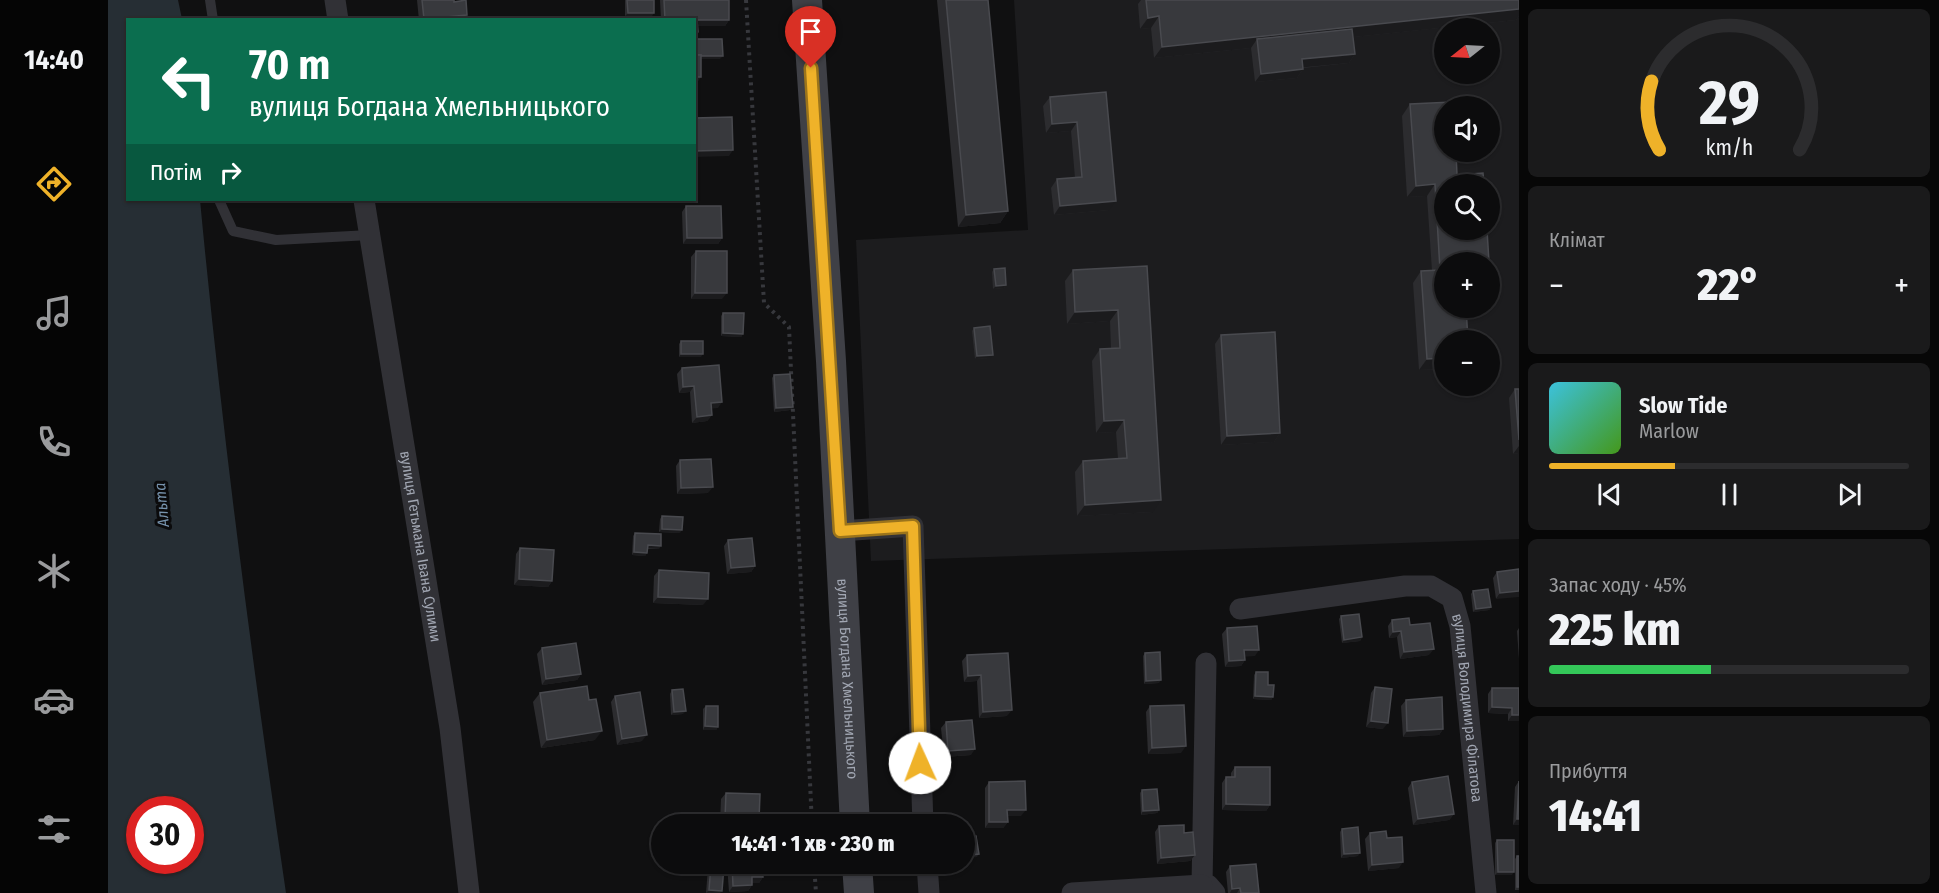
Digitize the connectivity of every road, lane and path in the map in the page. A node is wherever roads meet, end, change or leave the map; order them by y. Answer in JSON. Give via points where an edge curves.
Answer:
{"nodes":[{"id":1,"x":210,"y":0,"type":"edge"},
{"id":2,"x":335,"y":0,"type":"edge"},
{"id":3,"x":746,"y":0,"type":"edge"},
{"id":4,"x":807,"y":0,"type":"edge"},
{"id":5,"x":213,"y":18,"type":"edge"},
{"id":6,"x":338,"y":18,"type":"edge"},
{"id":7,"x":219,"y":201,"type":"edge"},
{"id":8,"x":364,"y":201,"type":"edge"},
{"id":9,"x":370,"y":235,"type":"junction"},
{"id":10,"x":840,"y":531,"type":"junction"},
{"id":11,"x":1240,"y":609,"type":"dead end"},
{"id":12,"x":1206,"y":663,"type":"dead end"},
{"id":13,"x":811,"y":814,"type":"edge"},
{"id":14,"x":854,"y":814,"type":"edge"},
{"id":15,"x":923,"y":814,"type":"edge"},
{"id":16,"x":815,"y":874,"type":"edge"},
{"id":17,"x":858,"y":874,"type":"edge"},
{"id":18,"x":928,"y":874,"type":"edge"},
{"id":19,"x":1209,"y":889,"type":"edge"},
{"id":20,"x":469,"y":893,"type":"edge"},
{"id":21,"x":816,"y":893,"type":"edge"},
{"id":22,"x":859,"y":893,"type":"edge"},
{"id":23,"x":929,"y":893,"type":"edge"},
{"id":24,"x":1072,"y":893,"type":"edge"},
{"id":25,"x":1486,"y":893,"type":"edge"}],
"edges":[{"from":1,"to":5,"type":"lane"},
{"from":2,"to":6,"type":"street"},
{"from":3,"to":13,"type":"path","via":[[764,303],[789,327]]},
{"from":4,"to":10,"type":"main road","name":"вулиця Богдана Хмельницького"},
{"from":7,"to":9,"type":"lane","via":[[233,231],[276,240]]},
{"from":8,"to":9,"type":"street","name":"вулиця Гетьмана Івана Сулими"},
{"from":9,"to":20,"type":"street","name":"вулиця Гетьмана Івана Сулими","via":[[450,728]]},
{"from":10,"to":14,"type":"main road","name":"вулиця Богдана Хмельницького"},
{"from":10,"to":15,"type":"street","via":[[913,526]]},
{"from":11,"to":25,"type":"street","name":"вулиця Володимира Філатова","via":[[1405,586],[1431,586],[1452,598],[1460,626]]},
{"from":12,"to":19,"type":"street"},
{"from":16,"to":21,"type":"path"},
{"from":17,"to":22,"type":"main road"},
{"from":18,"to":23,"type":"street"},
{"from":19,"to":24,"type":"street"}]}
